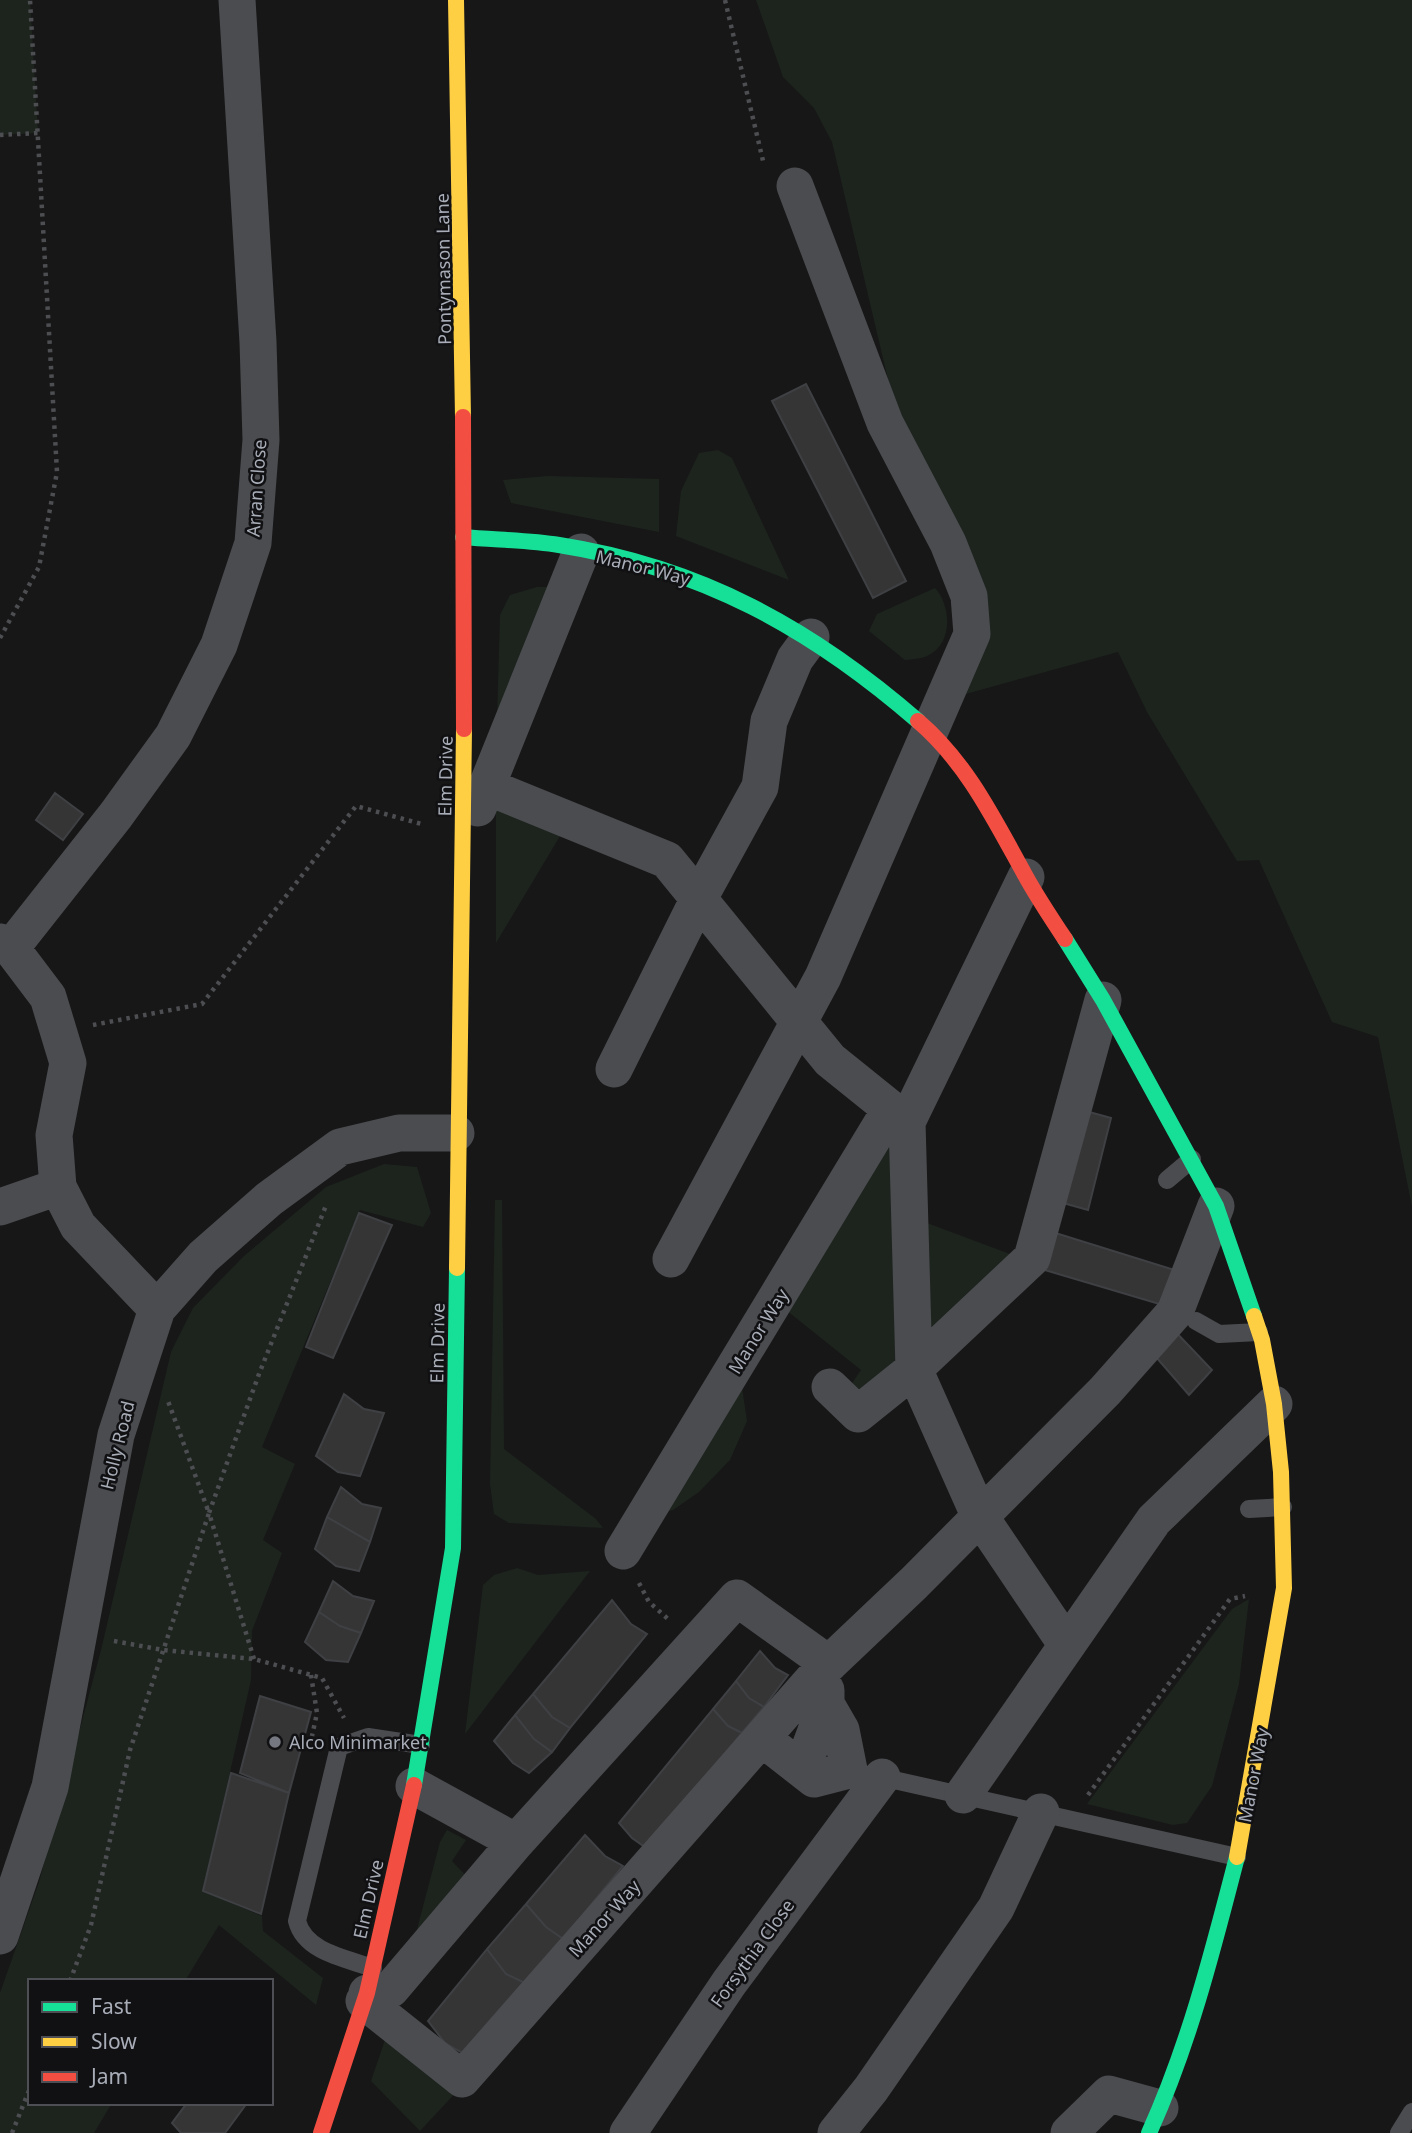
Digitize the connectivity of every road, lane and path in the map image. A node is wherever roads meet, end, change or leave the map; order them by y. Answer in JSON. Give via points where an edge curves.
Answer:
{"nodes":[{"id":1,"x":30,"y":0,"type":"edge"},
{"id":2,"x":237,"y":0,"type":"edge"},
{"id":3,"x":456,"y":0,"type":"edge"},
{"id":4,"x":725,"y":0,"type":"edge"},
{"id":5,"x":37,"y":133,"type":"junction"},
{"id":6,"x":0,"y":135,"type":"edge"},
{"id":7,"x":796,"y":186,"type":"joint"},
{"id":8,"x":463,"y":537,"type":"junction"},
{"id":9,"x":581,"y":552,"type":"junction"},
{"id":10,"x":811,"y":637,"type":"junction"},
{"id":11,"x":0,"y":638,"type":"edge"},
{"id":12,"x":929,"y":730,"type":"junction"},
{"id":13,"x":488,"y":787,"type":"junction"},
{"id":14,"x":464,"y":835,"type":"junction"},
{"id":15,"x":1027,"y":877,"type":"junction"},
{"id":16,"x":698,"y":900,"type":"junction"},
{"id":17,"x":5,"y":945,"type":"edge"},
{"id":18,"x":1103,"y":1000,"type":"junction"},
{"id":19,"x":799,"y":1024,"type":"junction"},
{"id":20,"x":58,"y":1031,"type":"junction"},
{"id":21,"x":614,"y":1069,"type":"dead end"},
{"id":22,"x":899,"y":1116,"type":"junction"},
{"id":23,"x":456,"y":1133,"type":"junction"},
{"id":24,"x":340,"y":1147,"type":"junction"},
{"id":25,"x":1192,"y":1159,"type":"junction"},
{"id":26,"x":1167,"y":1180,"type":"dead end"},
{"id":27,"x":58,"y":1187,"type":"junction"},
{"id":28,"x":0,"y":1206,"type":"edge"},
{"id":29,"x":1216,"y":1206,"type":"junction"},
{"id":30,"x":671,"y":1259,"type":"dead end"},
{"id":31,"x":1196,"y":1321,"type":"dead end"},
{"id":32,"x":151,"y":1326,"type":"junction"},
{"id":33,"x":1259,"y":1332,"type":"junction"},
{"id":34,"x":914,"y":1369,"type":"junction"},
{"id":35,"x":830,"y":1387,"type":"dead end"},
{"id":36,"x":1274,"y":1404,"type":"junction"},
{"id":37,"x":1283,"y":1507,"type":"junction"},
{"id":38,"x":1249,"y":1509,"type":"dead end"},
{"id":39,"x":209,"y":1513,"type":"junction"},
{"id":40,"x":979,"y":1516,"type":"junction"},
{"id":41,"x":622,"y":1551,"type":"joint"},
{"id":42,"x":1284,"y":1588,"type":"junction"},
{"id":43,"x":79,"y":1634,"type":"junction"},
{"id":44,"x":696,"y":1644,"type":"junction"},
{"id":45,"x":1066,"y":1644,"type":"junction"},
{"id":46,"x":163,"y":1650,"type":"junction"},
{"id":47,"x":254,"y":1659,"type":"junction"},
{"id":48,"x":824,"y":1681,"type":"junction"},
{"id":49,"x":356,"y":1739,"type":"junction"},
{"id":50,"x":763,"y":1739,"type":"junction"},
{"id":51,"x":421,"y":1745,"type":"junction"},
{"id":52,"x":802,"y":1769,"type":"junction"},
{"id":53,"x":865,"y":1774,"type":"junction"},
{"id":54,"x":414,"y":1786,"type":"junction"},
{"id":55,"x":963,"y":1795,"type":"junction"},
{"id":56,"x":1056,"y":1815,"type":"junction"},
{"id":57,"x":516,"y":1842,"type":"junction"},
{"id":58,"x":1237,"y":1857,"type":"junction"},
{"id":59,"x":0,"y":1936,"type":"edge"},
{"id":60,"x":71,"y":1979,"type":"edge"},
{"id":61,"x":368,"y":1987,"type":"junction"},
{"id":62,"x":28,"y":2093,"type":"edge"},
{"id":63,"x":1412,"y":2112,"type":"edge"},
{"id":64,"x":1154,"y":2121,"type":"edge"},
{"id":65,"x":12,"y":2133,"type":"edge"},
{"id":66,"x":321,"y":2133,"type":"edge"},
{"id":67,"x":628,"y":2133,"type":"edge"},
{"id":68,"x":836,"y":2133,"type":"edge"},
{"id":69,"x":1069,"y":2133,"type":"edge"},
{"id":70,"x":1399,"y":2133,"type":"edge"}],
"edges":[{"from":1,"to":5,"type":"path"},
{"from":2,"to":17,"type":"street","name":"Arran Close","via":[[261,440],[253,543],[219,645],[173,736],[116,815]]},
{"from":3,"to":8,"type":"street","name":"Pontymason Lane"},
{"from":4,"to":7,"type":"path","via":[[766,170]]},
{"from":5,"to":6,"type":"path"},
{"from":5,"to":11,"type":"path","via":[[57,472],[39,568]]},
{"from":7,"to":12,"type":"street","via":[[885,423],[948,543],[969,596],[972,634]]},
{"from":8,"to":9,"type":"street","name":"Manor Way","via":[[559,545]]},
{"from":8,"to":14,"type":"street","name":"Elm Drive"},
{"from":9,"to":10,"type":"street","name":"Manor Way","via":[[602,553],[684,575]]},
{"from":9,"to":13,"type":"street"},
{"from":10,"to":12,"type":"street","name":"Manor Way"},
{"from":10,"to":16,"type":"street","via":[[795,659],[769,721],[760,788]]},
{"from":12,"to":15,"type":"street","name":"Manor Way","via":[[984,799]]},
{"from":12,"to":19,"type":"street"},
{"from":13,"to":14,"type":"street"},
{"from":13,"to":16,"type":"street","via":[[667,860]]},
{"from":14,"to":20,"type":"path","via":[[356,806],[202,1004]]},
{"from":14,"to":23,"type":"street","name":"Elm Drive"},
{"from":15,"to":18,"type":"street","name":"Manor Way"},
{"from":15,"to":22,"type":"street","name":"Manor Way"},
{"from":16,"to":19,"type":"street"},
{"from":16,"to":21,"type":"street"},
{"from":17,"to":20,"type":"street","via":[[48,997]]},
{"from":18,"to":25,"type":"street","name":"Manor Way"},
{"from":18,"to":34,"type":"street","via":[[1032,1258]]},
{"from":19,"to":22,"type":"street","via":[[831,1060]]},
{"from":19,"to":30,"type":"street"},
{"from":20,"to":27,"type":"street","via":[[68,1063],[54,1135]]},
{"from":22,"to":34,"type":"street","name":"Manor Way"},
{"from":22,"to":41,"type":"street","name":"Manor Way"},
{"from":23,"to":24,"type":"street","name":"Holly Road","via":[[398,1133]]},
{"from":23,"to":51,"type":"street","name":"Elm Drive","via":[[453,1548]]},
{"from":24,"to":32,"type":"street","name":"Holly Road","via":[[203,1257]]},
{"from":24,"to":39,"type":"path","via":[[330,1196]]},
{"from":25,"to":26,"type":"lane"},
{"from":25,"to":29,"type":"street","name":"Manor Way"},
{"from":27,"to":28,"type":"street"},
{"from":27,"to":32,"type":"street","via":[[78,1226]]},
{"from":29,"to":33,"type":"street","name":"Manor Way"},
{"from":29,"to":40,"type":"street","name":"Manor Way","via":[[1175,1312],[1105,1391]]},
{"from":31,"to":33,"type":"lane","via":[[1219,1334]]},
{"from":32,"to":39,"type":"path"},
{"from":32,"to":43,"type":"street","name":"Holly Road","via":[[116,1435]]},
{"from":33,"to":36,"type":"street","name":"Manor Way"},
{"from":34,"to":35,"type":"street","via":[[858,1414]]},
{"from":34,"to":40,"type":"street","name":"Manor Way"},
{"from":36,"to":37,"type":"street","name":"Manor Way"},
{"from":36,"to":45,"type":"street","via":[[1154,1520]]},
{"from":37,"to":38,"type":"lane"},
{"from":37,"to":42,"type":"street","name":"Manor Way"},
{"from":39,"to":46,"type":"path"},
{"from":39,"to":47,"type":"path"},
{"from":40,"to":45,"type":"street","name":"Manor Way"},
{"from":40,"to":48,"type":"street","name":"Manor Way"},
{"from":41,"to":44,"type":"path","via":[[649,1602]]},
{"from":42,"to":56,"type":"path","via":[[1230,1599]]},
{"from":42,"to":58,"type":"street","name":"Manor Way"},
{"from":43,"to":46,"type":"path"},
{"from":43,"to":59,"type":"street","name":"Holly Road","via":[[50,1787]]},
{"from":44,"to":48,"type":"street","via":[[737,1598]]},
{"from":44,"to":57,"type":"street"},
{"from":45,"to":55,"type":"street"},
{"from":46,"to":47,"type":"path"},
{"from":46,"to":60,"type":"path","via":[[130,1750],[91,1925]]},
{"from":47,"to":49,"type":"path","via":[[322,1678]]},
{"from":48,"to":50,"type":"street","name":"Manor Way"},
{"from":48,"to":52,"type":"street"},
{"from":48,"to":53,"type":"street","via":[[841,1730]]},
{"from":49,"to":51,"type":"lane"},
{"from":49,"to":61,"type":"lane","via":[[339,1747],[297,1922],[301,1936]]},
{"from":50,"to":52,"type":"street"},
{"from":50,"to":61,"type":"street","name":"Manor Way","via":[[461,2079]]},
{"from":51,"to":54,"type":"street","name":"Elm Drive"},
{"from":52,"to":53,"type":"street","via":[[814,1779]]},
{"from":53,"to":55,"type":"lane"},
{"from":53,"to":67,"type":"street","name":"Forsythia Close"},
{"from":54,"to":57,"type":"street"},
{"from":54,"to":61,"type":"street","name":"Elm Drive"},
{"from":55,"to":56,"type":"lane"},
{"from":56,"to":58,"type":"lane"},
{"from":56,"to":68,"type":"street","via":[[871,2089]]},
{"from":57,"to":61,"type":"street","via":[[391,1989]]},
{"from":58,"to":64,"type":"street","name":"Manor Way","via":[[1211,1957]]},
{"from":61,"to":66,"type":"street","name":"Elm Drive"},
{"from":62,"to":65,"type":"path"},
{"from":63,"to":70,"type":"lane"},
{"from":64,"to":69,"type":"street","via":[[1109,2094]]}]}
